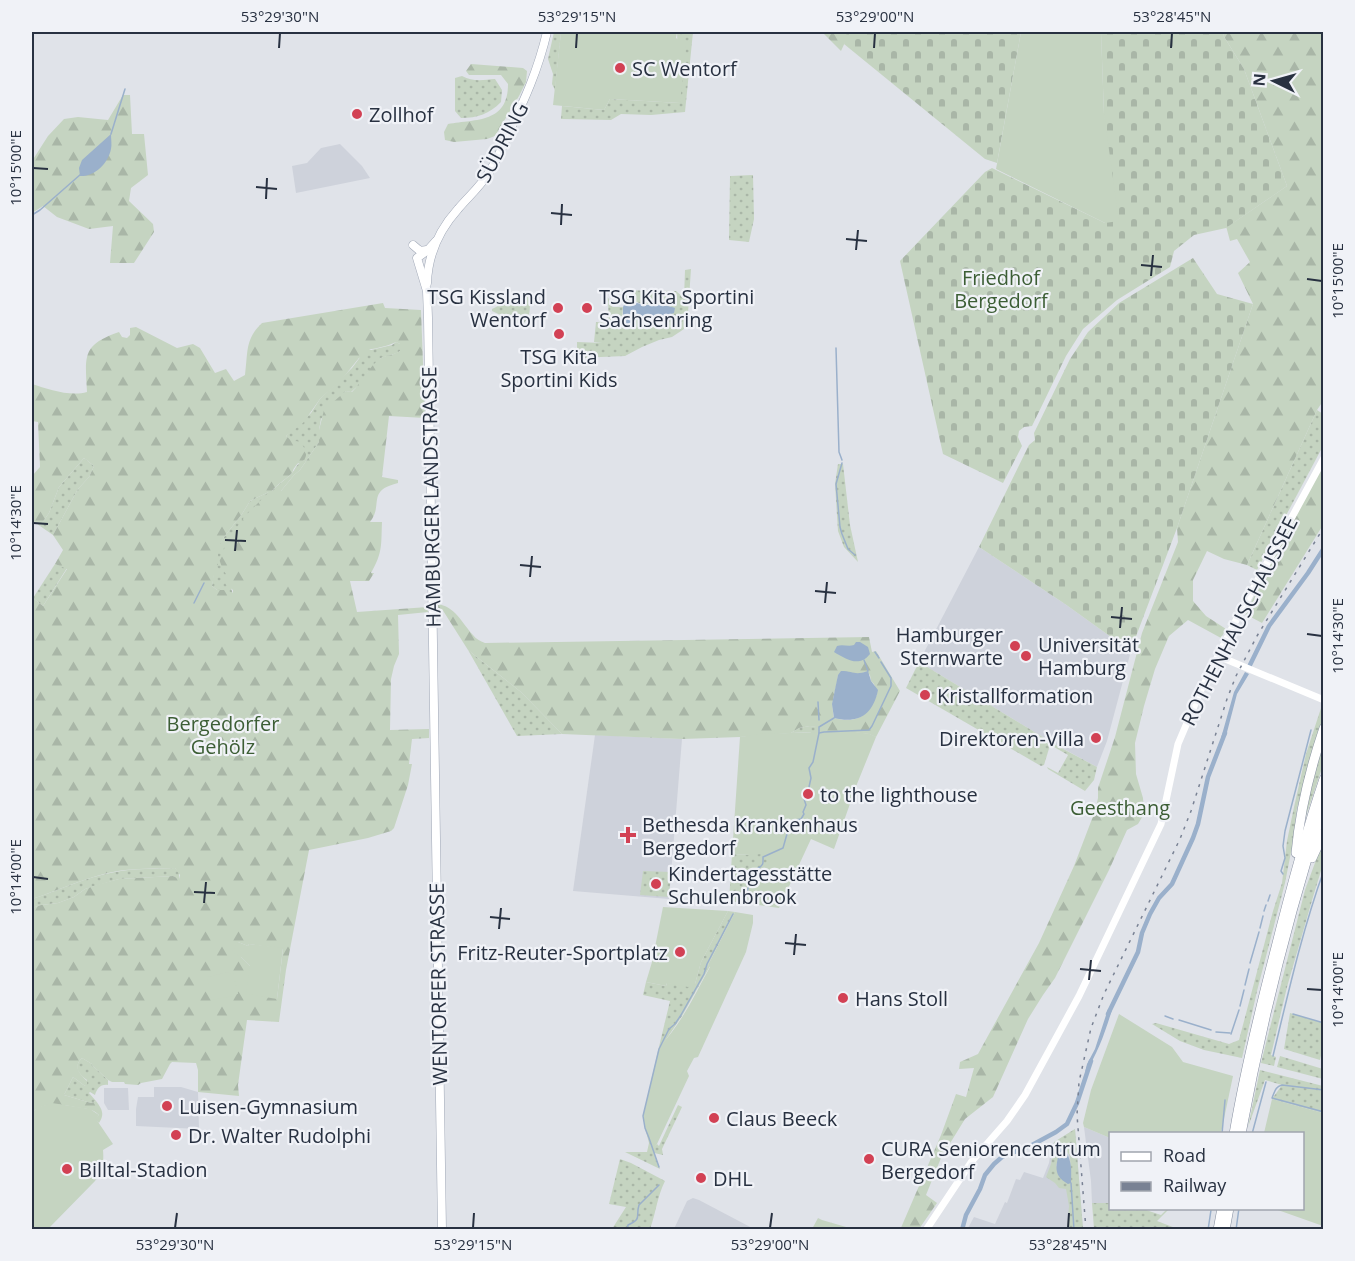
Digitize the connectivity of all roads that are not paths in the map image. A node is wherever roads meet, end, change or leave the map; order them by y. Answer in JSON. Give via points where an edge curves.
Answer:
{"nodes":[{"id":1,"x":547,"y":32,"type":"edge"},
{"id":2,"x":413,"y":245,"type":"dead end"},
{"id":3,"x":429,"y":253,"type":"junction"},
{"id":4,"x":427,"y":291,"type":"junction"},
{"id":5,"x":1323,"y":458,"type":"edge"},
{"id":6,"x":1218,"y":656,"type":"junction"},
{"id":7,"x":1323,"y":701,"type":"edge"},
{"id":8,"x":1323,"y":728,"type":"edge"},
{"id":9,"x":435,"y":738,"type":"joint"},
{"id":10,"x":1323,"y":779,"type":"edge"},
{"id":11,"x":1323,"y":804,"type":"edge"},
{"id":12,"x":1323,"y":832,"type":"edge"},
{"id":13,"x":1298,"y":878,"type":"junction"},
{"id":14,"x":1234,"y":1132,"type":"edge"},
{"id":15,"x":1241,"y":1132,"type":"edge"},
{"id":16,"x":1222,"y":1210,"type":"edge"},
{"id":17,"x":1228,"y":1210,"type":"edge"},
{"id":18,"x":442,"y":1230,"type":"edge"},
{"id":19,"x":926,"y":1230,"type":"edge"},
{"id":20,"x":1218,"y":1230,"type":"edge"},
{"id":21,"x":1225,"y":1230,"type":"edge"}],
"edges":[{"from":1,"to":3,"type":"main road","name":"SÜDRING","via":[[530,88],[493,167],[452,215]]},
{"from":2,"to":3,"type":"main road"},
{"from":3,"to":4,"type":"main road","name":"SÜDRING"},
{"from":3,"to":4,"type":"main road","name":"HAMBURGER LANDSTRASSE","via":[[417,259]]},
{"from":4,"to":9,"type":"main road","name":"HAMBURGER LANDSTRASSE"},
{"from":5,"to":6,"type":"main road","name":"ROTHENHAUSCHAUSSEE"},
{"from":6,"to":7,"type":"main road"},
{"from":6,"to":19,"type":"main road","name":"ROTHENHAUSCHAUSSEE","via":[[1178,744],[1161,824],[1079,996],[1025,1095],[972,1161]]},
{"from":8,"to":13,"type":"highway","via":[[1302,808]]},
{"from":9,"to":18,"type":"main road","name":"WENTORFER STRASSE"},
{"from":10,"to":13,"type":"highway"},
{"from":11,"to":13,"type":"highway"},
{"from":12,"to":13,"type":"highway"},
{"from":13,"to":14,"type":"highway","via":[[1261,1005]]},
{"from":13,"to":15,"type":"highway"},
{"from":16,"to":20,"type":"highway"},
{"from":17,"to":21,"type":"highway"}]}
